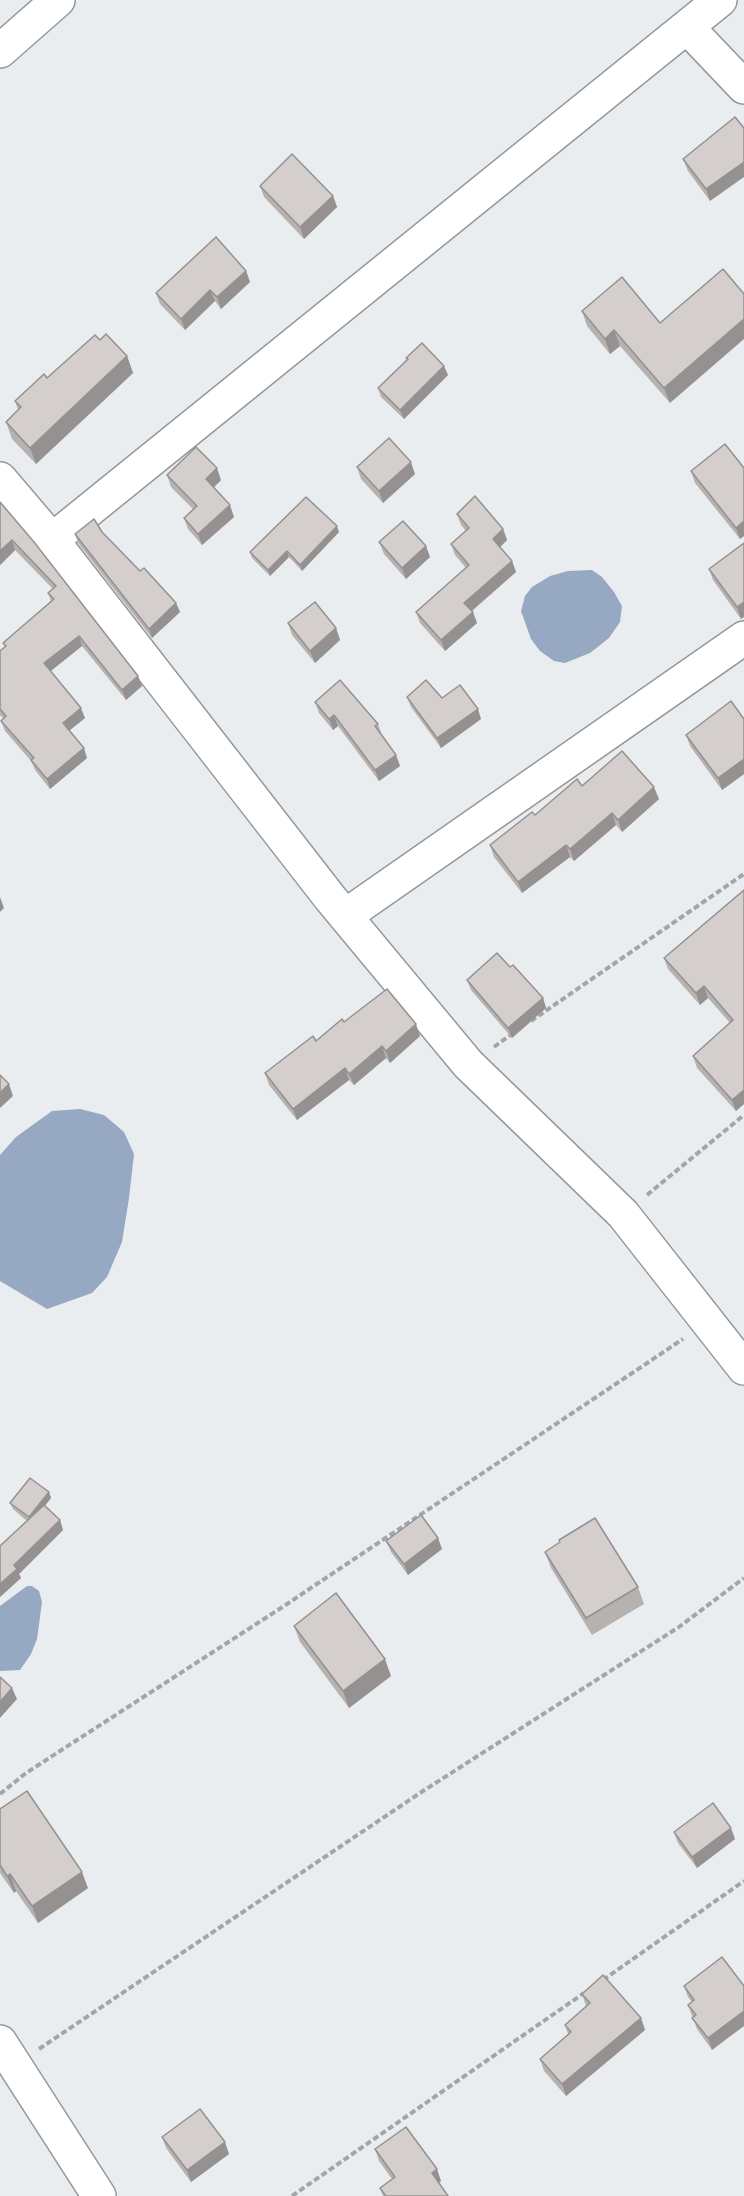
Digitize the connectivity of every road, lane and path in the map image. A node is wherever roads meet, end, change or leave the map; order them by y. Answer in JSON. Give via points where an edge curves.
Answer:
{"nodes":[{"id":1,"x":58,"y":0,"type":"edge"},
{"id":2,"x":720,"y":0,"type":"edge"},
{"id":3,"x":687,"y":27,"type":"junction"},
{"id":4,"x":0,"y":51,"type":"edge"},
{"id":5,"x":744,"y":87,"type":"edge"},
{"id":6,"x":0,"y":479,"type":"edge"},
{"id":7,"x":52,"y":540,"type":"junction"},
{"id":8,"x":744,"y":638,"type":"edge"},
{"id":9,"x":744,"y":874,"type":"edge"},
{"id":10,"x":345,"y":916,"type":"junction"},
{"id":11,"x":528,"y":1023,"type":"edge"},
{"id":12,"x":518,"y":1030,"type":"edge"},
{"id":13,"x":468,"y":1064,"type":"junction"},
{"id":14,"x":744,"y":1115,"type":"edge"},
{"id":15,"x":623,"y":1214,"type":"junction"},
{"id":16,"x":707,"y":1323,"type":"junction"},
{"id":17,"x":744,"y":1368,"type":"edge"},
{"id":18,"x":744,"y":1578,"type":"edge"},
{"id":19,"x":0,"y":1794,"type":"edge"},
{"id":20,"x":744,"y":1881,"type":"edge"},
{"id":21,"x":597,"y":1984,"type":"edge"},
{"id":22,"x":587,"y":1991,"type":"edge"},
{"id":23,"x":7,"y":2054,"type":"edge"},
{"id":24,"x":99,"y":2196,"type":"edge"},
{"id":25,"x":292,"y":2196,"type":"edge"}],
"edges":[{"from":1,"to":4,"type":"street"},
{"from":2,"to":3,"type":"street"},
{"from":3,"to":5,"type":"street"},
{"from":3,"to":7,"type":"street"},
{"from":6,"to":7,"type":"street"},
{"from":7,"to":10,"type":"street"},
{"from":8,"to":10,"type":"street"},
{"from":9,"to":11,"type":"path"},
{"from":10,"to":13,"type":"street"},
{"from":12,"to":13,"type":"path"},
{"from":13,"to":15,"type":"street"},
{"from":14,"to":15,"type":"path"},
{"from":15,"to":16,"type":"street"},
{"from":16,"to":17,"type":"street"},
{"from":16,"to":19,"type":"path","via":[[26,1773]]},
{"from":18,"to":23,"type":"path","via":[[679,1627]]},
{"from":20,"to":21,"type":"path"},
{"from":22,"to":25,"type":"path"},
{"from":23,"to":24,"type":"street"}]}
